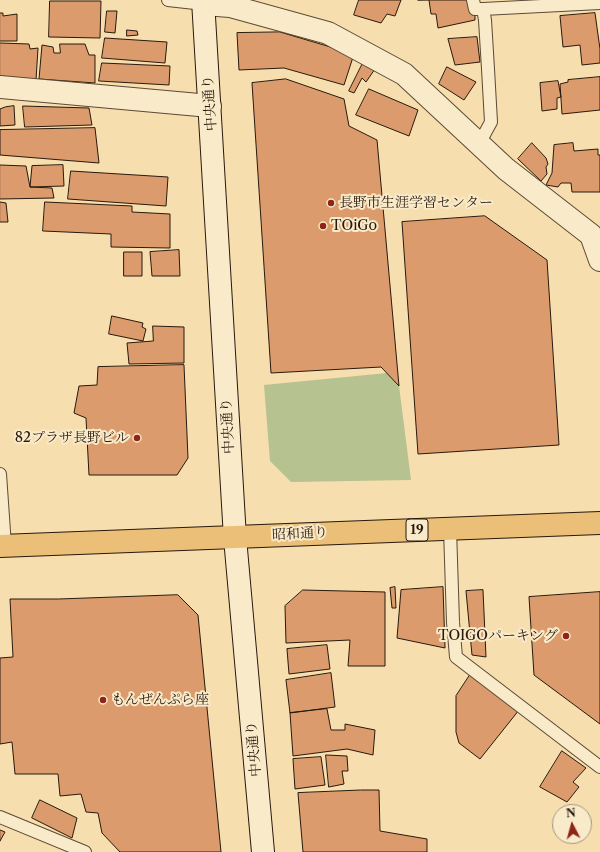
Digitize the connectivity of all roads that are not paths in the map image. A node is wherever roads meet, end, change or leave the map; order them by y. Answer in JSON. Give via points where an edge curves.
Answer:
{"nodes":[{"id":1,"x":168,"y":0,"type":"edge"},
{"id":2,"x":473,"y":0,"type":"edge"},
{"id":3,"x":204,"y":2,"type":"edge"},
{"id":4,"x":600,"y":3,"type":"edge"},
{"id":5,"x":483,"y":9,"type":"junction"},
{"id":6,"x":0,"y":87,"type":"edge"},
{"id":7,"x":210,"y":106,"type":"junction"},
{"id":8,"x":479,"y":144,"type":"junction"},
{"id":9,"x":595,"y":235,"type":"edge"},
{"id":10,"x":600,"y":260,"type":"edge"},
{"id":11,"x":0,"y":474,"type":"edge"},
{"id":12,"x":600,"y":523,"type":"edge"},
{"id":13,"x":450,"y":528,"type":"junction"},
{"id":14,"x":235,"y":538,"type":"junction"},
{"id":15,"x":3,"y":546,"type":"edge"},
{"id":16,"x":600,"y":767,"type":"edge"},
{"id":17,"x":0,"y":817,"type":"edge"},
{"id":18,"x":85,"y":852,"type":"edge"},
{"id":19,"x":263,"y":852,"type":"edge"}],
"edges":[{"from":1,"to":3,"type":"lane"},
{"from":2,"to":5,"type":"lane","via":[[476,9]]},
{"from":3,"to":7,"type":"street","name":"中央通り"},
{"from":3,"to":8,"type":"street","via":[[230,6],[328,34],[404,74]]},
{"from":4,"to":5,"type":"lane"},
{"from":5,"to":8,"type":"lane","via":[[491,122]]},
{"from":6,"to":7,"type":"street"},
{"from":7,"to":14,"type":"street","name":"中央通り"},
{"from":8,"to":9,"type":"street","via":[[506,169]]},
{"from":9,"to":10,"type":"street"},
{"from":11,"to":15,"type":"lane"},
{"from":12,"to":13,"type":"highway","name":"昭和通り","number":"19"},
{"from":13,"to":14,"type":"highway","name":"昭和通り","number":"19"},
{"from":13,"to":16,"type":"lane","via":[[456,656]]},
{"from":14,"to":15,"type":"highway","name":"昭和通り","number":"19"},
{"from":14,"to":19,"type":"street","name":"中央通り"},
{"from":17,"to":18,"type":"lane"}]}
